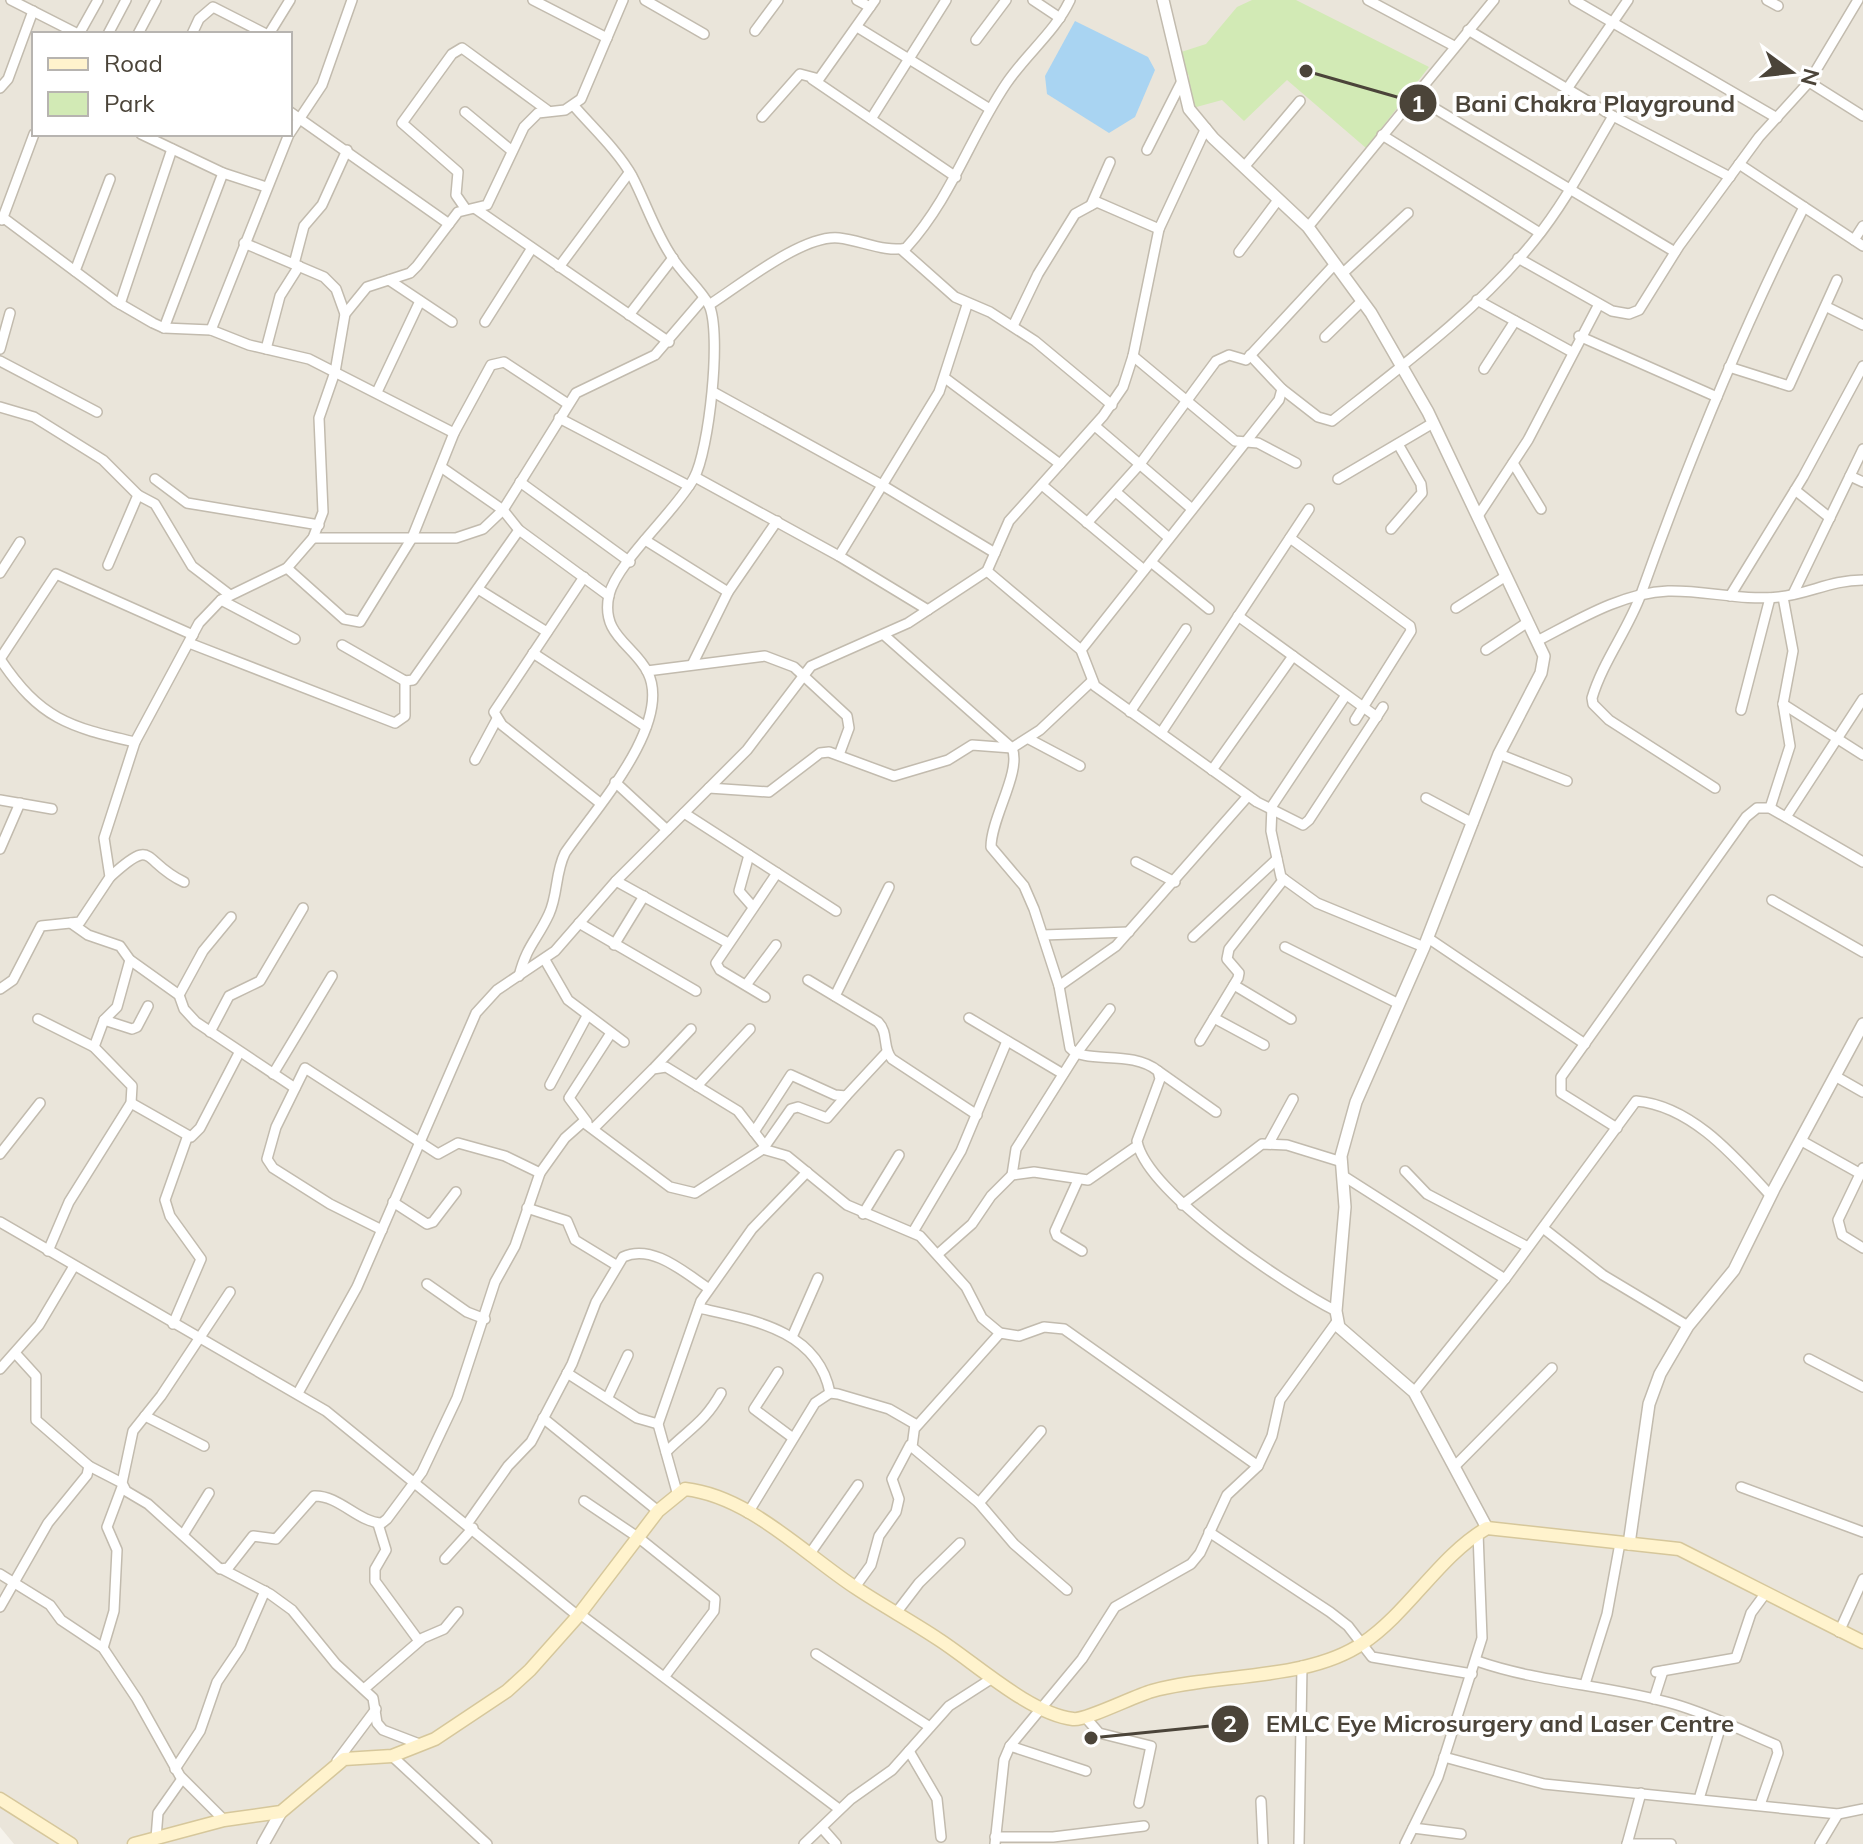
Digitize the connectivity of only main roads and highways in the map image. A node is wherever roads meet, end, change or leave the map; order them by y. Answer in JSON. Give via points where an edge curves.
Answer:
{"nodes":[{"id":1,"x":1863,"y":1642,"type":"edge"},
{"id":2,"x":0,"y":1799,"type":"edge"},
{"id":3,"x":66,"y":1843,"type":"edge"},
{"id":4,"x":134,"y":1844,"type":"edge"}],
"edges":[{"from":1,"to":4,"type":"main road","via":[[1679,1549],[1483,1531],[1364,1643],[1333,1659],[1189,1681],[1072,1719],[991,1679],[748,1513],[696,1490],[677,1492],[520,1681],[422,1745],[392,1756],[356,1756],[335,1764],[281,1812],[224,1820]]},
{"from":2,"to":3,"type":"main road"}]}
